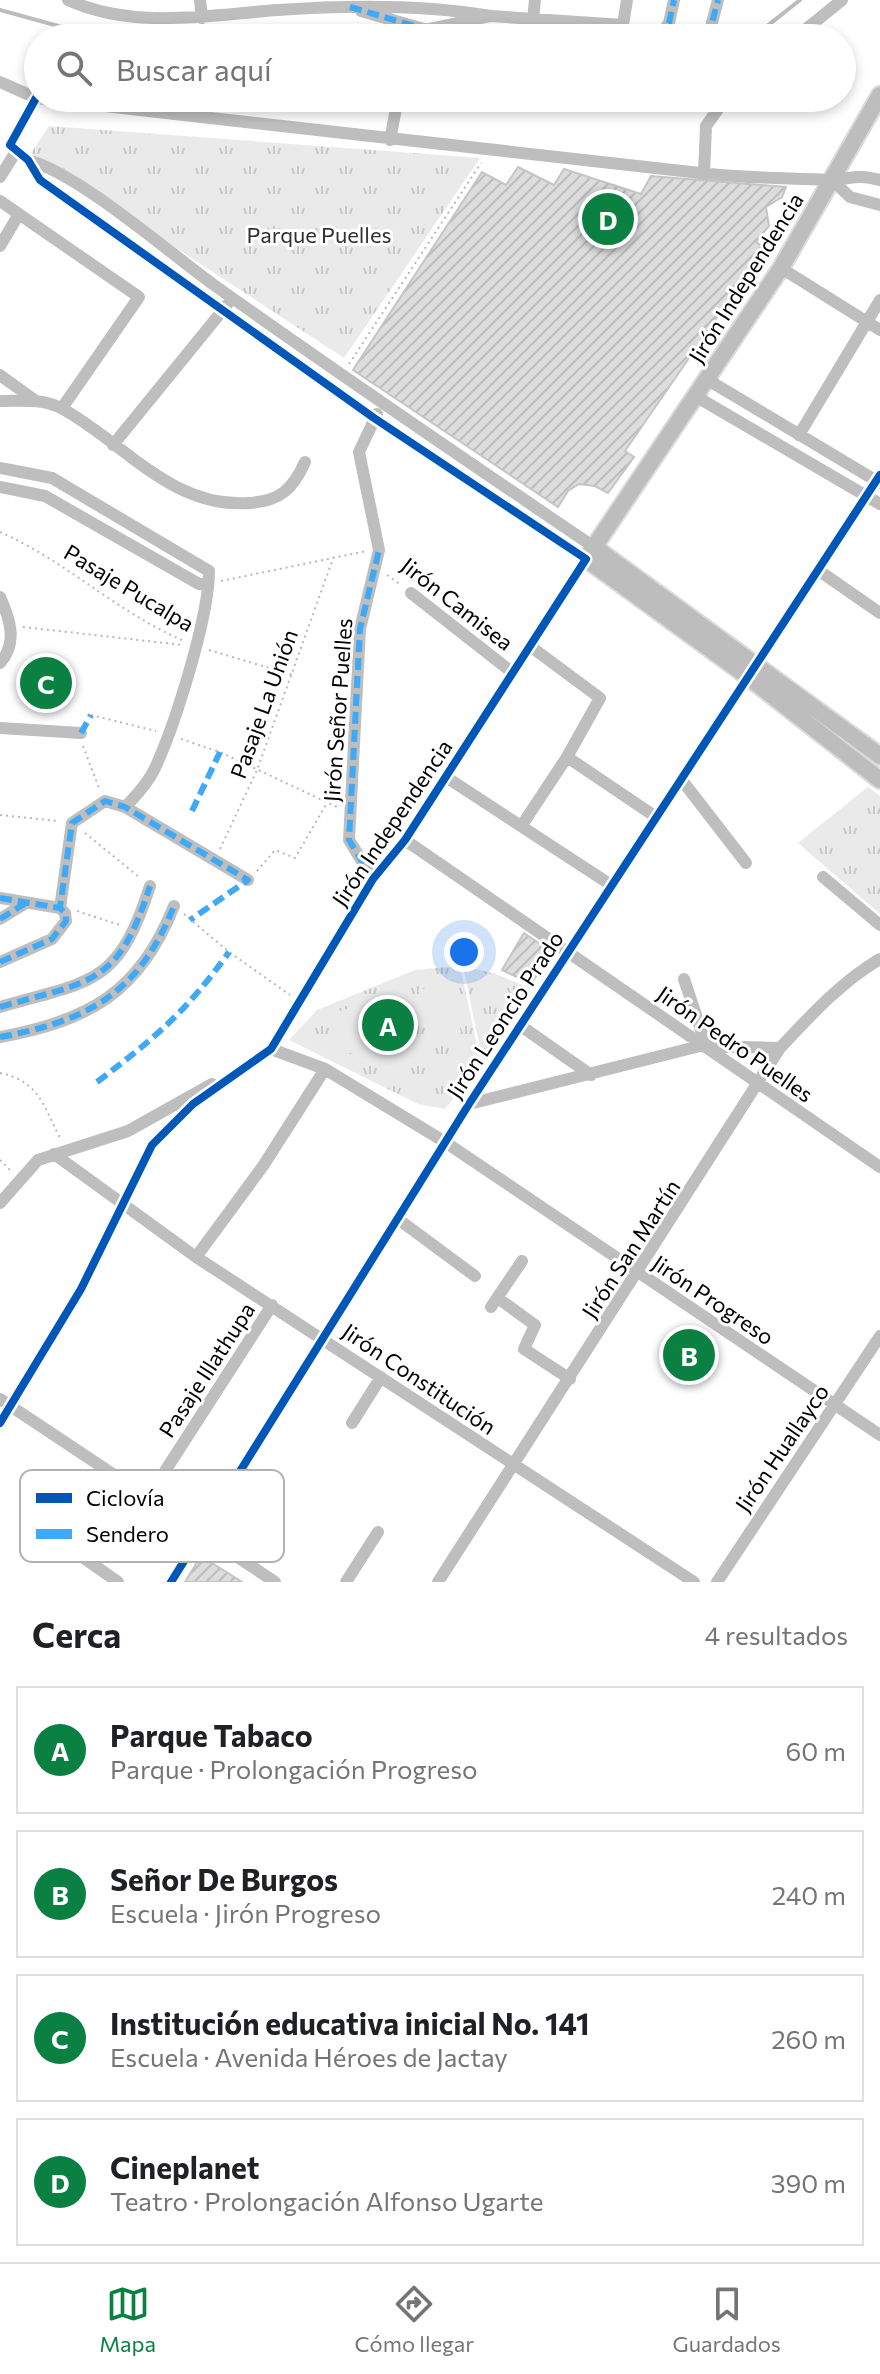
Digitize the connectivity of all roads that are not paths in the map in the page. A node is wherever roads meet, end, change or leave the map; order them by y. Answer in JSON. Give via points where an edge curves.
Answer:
{"nodes":[{"id":1,"x":68,"y":0,"type":"edge"},
{"id":2,"x":200,"y":0,"type":"edge"},
{"id":3,"x":535,"y":0,"type":"edge"},
{"id":4,"x":627,"y":0,"type":"edge"},
{"id":5,"x":674,"y":0,"type":"edge"},
{"id":6,"x":718,"y":0,"type":"edge"},
{"id":7,"x":842,"y":0,"type":"edge"},
{"id":8,"x":350,"y":4,"type":"edge"},
{"id":9,"x":446,"y":4,"type":"edge"},
{"id":10,"x":259,"y":6,"type":"edge"},
{"id":11,"x":102,"y":7,"type":"edge"},
{"id":12,"x":491,"y":16,"type":"junction"},
{"id":13,"x":202,"y":18,"type":"junction"},
{"id":14,"x":533,"y":20,"type":"junction"},
{"id":15,"x":397,"y":24,"type":"edge"},
{"id":16,"x":459,"y":24,"type":"edge"},
{"id":17,"x":605,"y":24,"type":"edge"},
{"id":18,"x":623,"y":24,"type":"edge"},
{"id":19,"x":668,"y":24,"type":"edge"},
{"id":20,"x":712,"y":24,"type":"edge"},
{"id":21,"x":812,"y":24,"type":"edge"},
{"id":22,"x":0,"y":82,"type":"edge"},
{"id":23,"x":24,"y":93,"type":"edge"},
{"id":24,"x":880,"y":95,"type":"edge"},
{"id":25,"x":28,"y":112,"type":"edge"},
{"id":26,"x":154,"y":112,"type":"edge"},
{"id":27,"x":395,"y":112,"type":"edge"},
{"id":28,"x":716,"y":112,"type":"edge"},
{"id":29,"x":390,"y":140,"type":"junction"},
{"id":30,"x":9,"y":147,"type":"edge"},
{"id":31,"x":28,"y":160,"type":"junction"},
{"id":32,"x":704,"y":174,"type":"junction"},
{"id":33,"x":0,"y":177,"type":"edge"},
{"id":34,"x":832,"y":180,"type":"junction"},
{"id":35,"x":880,"y":180,"type":"edge"},
{"id":36,"x":0,"y":201,"type":"edge"},
{"id":37,"x":880,"y":205,"type":"edge"},
{"id":38,"x":19,"y":214,"type":"junction"},
{"id":39,"x":0,"y":246,"type":"edge"},
{"id":40,"x":781,"y":268,"type":"junction"},
{"id":41,"x":232,"y":297,"type":"junction"},
{"id":42,"x":880,"y":300,"type":"edge"},
{"id":43,"x":223,"y":310,"type":"junction"},
{"id":44,"x":866,"y":322,"type":"junction"},
{"id":45,"x":880,"y":330,"type":"edge"},
{"id":46,"x":0,"y":375,"type":"edge"},
{"id":47,"x":708,"y":380,"type":"junction"},
{"id":48,"x":697,"y":397,"type":"junction"},
{"id":49,"x":0,"y":401,"type":"edge"},
{"id":50,"x":36,"y":401,"type":"junction"},
{"id":51,"x":384,"y":405,"type":"junction"},
{"id":52,"x":62,"y":408,"type":"junction"},
{"id":53,"x":374,"y":418,"type":"junction"},
{"id":54,"x":799,"y":435,"type":"junction"},
{"id":55,"x":113,"y":445,"type":"junction"},
{"id":56,"x":305,"y":462,"type":"dead end"},
{"id":57,"x":0,"y":468,"type":"edge"},
{"id":58,"x":879,"y":479,"type":"edge"},
{"id":59,"x":0,"y":487,"type":"edge"},
{"id":60,"x":867,"y":497,"type":"junction"},
{"id":61,"x":880,"y":504,"type":"edge"},
{"id":62,"x":590,"y":553,"type":"junction"},
{"id":63,"x":818,"y":570,"type":"junction"},
{"id":64,"x":208,"y":580,"type":"junction"},
{"id":65,"x":411,"y":593,"type":"road end"},
{"id":66,"x":0,"y":597,"type":"edge"},
{"id":67,"x":880,"y":613,"type":"edge"},
{"id":68,"x":530,"y":646,"type":"junction"},
{"id":69,"x":3,"y":657,"type":"edge"},
{"id":70,"x":751,"y":670,"type":"junction"},
{"id":71,"x":513,"y":673,"type":"junction"},
{"id":72,"x":0,"y":728,"type":"edge"},
{"id":73,"x":81,"y":733,"type":"road end"},
{"id":74,"x":880,"y":756,"type":"edge"},
{"id":75,"x":567,"y":757,"type":"junction"},
{"id":76,"x":446,"y":777,"type":"junction"},
{"id":77,"x":681,"y":779,"type":"junction"},
{"id":78,"x":880,"y":780,"type":"edge"},
{"id":79,"x":125,"y":807,"type":"junction"},
{"id":80,"x":656,"y":817,"type":"junction"},
{"id":81,"x":522,"y":825,"type":"junction"},
{"id":82,"x":405,"y":840,"type":"junction"},
{"id":83,"x":746,"y":863,"type":"dead end"},
{"id":84,"x":823,"y":877,"type":"dead end"},
{"id":85,"x":373,"y":879,"type":"junction"},
{"id":86,"x":248,"y":880,"type":"road end"},
{"id":87,"x":611,"y":885,"type":"junction"},
{"id":88,"x":150,"y":886,"type":"dead end"},
{"id":89,"x":0,"y":898,"type":"edge"},
{"id":90,"x":26,"y":903,"type":"junction"},
{"id":91,"x":174,"y":906,"type":"dead end"},
{"id":92,"x":60,"y":908,"type":"junction"},
{"id":93,"x":0,"y":919,"type":"edge"},
{"id":94,"x":880,"y":925,"type":"edge"},
{"id":95,"x":568,"y":951,"type":"junction"},
{"id":96,"x":880,"y":959,"type":"edge"},
{"id":97,"x":0,"y":962,"type":"edge"},
{"id":98,"x":684,"y":979,"type":"dead end"},
{"id":99,"x":0,"y":1007,"type":"edge"},
{"id":100,"x":521,"y":1026,"type":"junction"},
{"id":101,"x":0,"y":1037,"type":"edge"},
{"id":102,"x":703,"y":1046,"type":"junction"},
{"id":103,"x":780,"y":1048,"type":"junction"},
{"id":104,"x":271,"y":1049,"type":"junction"},
{"id":105,"x":325,"y":1069,"type":"junction"},
{"id":106,"x":239,"y":1071,"type":"junction"},
{"id":107,"x":591,"y":1075,"type":"junction"},
{"id":108,"x":759,"y":1086,"type":"junction"},
{"id":109,"x":469,"y":1104,"type":"junction"},
{"id":110,"x":445,"y":1142,"type":"junction"},
{"id":111,"x":61,"y":1152,"type":"junction"},
{"id":112,"x":880,"y":1167,"type":"edge"},
{"id":113,"x":0,"y":1203,"type":"edge"},
{"id":114,"x":124,"y":1207,"type":"junction"},
{"id":115,"x":398,"y":1219,"type":"junction"},
{"id":116,"x":196,"y":1257,"type":"junction"},
{"id":117,"x":522,"y":1261,"type":"dead end"},
{"id":118,"x":638,"y":1275,"type":"junction"},
{"id":119,"x":475,"y":1276,"type":"dead end"},
{"id":120,"x":272,"y":1305,"type":"junction"},
{"id":121,"x":880,"y":1336,"type":"edge"},
{"id":122,"x":324,"y":1339,"type":"junction"},
{"id":123,"x":381,"y":1377,"type":"junction"},
{"id":124,"x":570,"y":1379,"type":"junction"},
{"id":125,"x":6,"y":1403,"type":"edge"},
{"id":126,"x":834,"y":1405,"type":"junction"},
{"id":127,"x":0,"y":1423,"type":"edge"},
{"id":128,"x":352,"y":1423,"type":"dead end"},
{"id":129,"x":880,"y":1435,"type":"edge"},
{"id":130,"x":514,"y":1466,"type":"junction"},
{"id":131,"x":109,"y":1470,"type":"edge"},
{"id":132,"x":166,"y":1470,"type":"edge"},
{"id":133,"x":242,"y":1470,"type":"edge"},
{"id":134,"x":378,"y":1532,"type":"dead end"},
{"id":135,"x":89,"y":1562,"type":"edge"},
{"id":136,"x":184,"y":1562,"type":"edge"},
{"id":137,"x":245,"y":1562,"type":"edge"},
{"id":138,"x":118,"y":1582,"type":"edge"},
{"id":139,"x":171,"y":1582,"type":"edge"},
{"id":140,"x":275,"y":1582,"type":"edge"},
{"id":141,"x":346,"y":1582,"type":"edge"},
{"id":142,"x":438,"y":1582,"type":"edge"},
{"id":143,"x":694,"y":1582,"type":"edge"},
{"id":144,"x":717,"y":1582,"type":"edge"}],
"edges":[{"from":1,"to":11,"type":"street"},
{"from":2,"to":13,"type":"street"},
{"from":3,"to":14,"type":"street"},
{"from":4,"to":18,"type":"street"},
{"from":5,"to":19,"type":"street"},
{"from":6,"to":20,"type":"street"},
{"from":7,"to":21,"type":"street"},
{"from":8,"to":9,"type":"street"},
{"from":8,"to":10,"type":"street"},
{"from":8,"to":15,"type":"street"},
{"from":9,"to":12,"type":"street"},
{"from":10,"to":13,"type":"street"},
{"from":11,"to":13,"type":"street"},
{"from":12,"to":14,"type":"street"},
{"from":12,"to":16,"type":"street"},
{"from":14,"to":17,"type":"street"},
{"from":22,"to":23,"type":"street"},
{"from":24,"to":34,"type":"main road","name":"Jirón Independencia"},
{"from":25,"to":30,"type":"street"},
{"from":26,"to":29,"type":"street"},
{"from":27,"to":29,"type":"street"},
{"from":28,"to":32,"type":"street","via":[[706,126]]},
{"from":29,"to":32,"type":"street","via":[[492,147]]},
{"from":30,"to":31,"type":"street"},
{"from":30,"to":33,"type":"street"},
{"from":31,"to":41,"type":"street","via":[[58,172]]},
{"from":31,"to":43,"type":"street","via":[[40,180]]},
{"from":32,"to":34,"type":"street"},
{"from":34,"to":35,"type":"street","via":[[859,174]]},
{"from":34,"to":37,"type":"street","via":[[850,197]]},
{"from":34,"to":40,"type":"main road","name":"Jirón Independencia"},
{"from":36,"to":38,"type":"street"},
{"from":38,"to":39,"type":"street"},
{"from":38,"to":52,"type":"street","via":[[139,297]]},
{"from":40,"to":44,"type":"street"},
{"from":40,"to":47,"type":"main road","name":"Jirón Independencia"},
{"from":41,"to":43,"type":"street"},
{"from":41,"to":51,"type":"street"},
{"from":42,"to":44,"type":"street"},
{"from":43,"to":53,"type":"street"},
{"from":43,"to":55,"type":"street"},
{"from":44,"to":45,"type":"street"},
{"from":44,"to":54,"type":"street"},
{"from":46,"to":50,"type":"street"},
{"from":47,"to":48,"type":"main road","name":"Jirón Independencia"},
{"from":47,"to":54,"type":"street"},
{"from":48,"to":60,"type":"street"},
{"from":48,"to":62,"type":"main road","name":"Jirón Independencia"},
{"from":49,"to":50,"type":"street"},
{"from":50,"to":52,"type":"street"},
{"from":51,"to":53,"type":"street","name":"Jirón Señor Puelles"},
{"from":51,"to":62,"type":"street"},
{"from":52,"to":55,"type":"street"},
{"from":53,"to":62,"type":"street"},
{"from":53,"to":85,"type":"street","name":"Jirón Señor Puelles","via":[[359,456],[379,550],[360,629],[349,840]]},
{"from":54,"to":58,"type":"street"},
{"from":55,"to":56,"type":"street","via":[[180,489],[220,503],[262,502],[284,495]]},
{"from":57,"to":64,"type":"street","via":[[52,478],[207,568]]},
{"from":58,"to":60,"type":"street","name":"Jirón Leoncio Prado"},
{"from":59,"to":64,"type":"street","via":[[45,496],[199,584]]},
{"from":60,"to":61,"type":"street"},
{"from":60,"to":63,"type":"street","name":"Jirón Leoncio Prado"},
{"from":62,"to":68,"type":"street","name":"Jirón Independencia"},
{"from":62,"to":70,"type":"main road"},
{"from":63,"to":67,"type":"street"},
{"from":63,"to":70,"type":"street","name":"Jirón Leoncio Prado"},
{"from":64,"to":79,"type":"street","via":[[195,646],[168,734],[154,769]]},
{"from":65,"to":71,"type":"street","name":"Jirón Camisea"},
{"from":66,"to":69,"type":"street","via":[[9,626]]},
{"from":68,"to":71,"type":"street","name":"Jirón Independencia"},
{"from":68,"to":75,"type":"street","via":[[600,698]]},
{"from":70,"to":74,"type":"main road"},
{"from":70,"to":77,"type":"street","name":"Jirón Leoncio Prado"},
{"from":70,"to":78,"type":"main road"},
{"from":71,"to":76,"type":"street","name":"Jirón Independencia"},
{"from":72,"to":73,"type":"street"},
{"from":75,"to":80,"type":"street"},
{"from":75,"to":81,"type":"street"},
{"from":76,"to":81,"type":"street"},
{"from":76,"to":82,"type":"street","name":"Jirón Independencia"},
{"from":77,"to":80,"type":"street","name":"Jirón Leoncio Prado"},
{"from":77,"to":83,"type":"street"},
{"from":79,"to":86,"type":"street"},
{"from":79,"to":92,"type":"street","via":[[105,801],[72,823]]},
{"from":80,"to":87,"type":"street","name":"Jirón Leoncio Prado"},
{"from":81,"to":87,"type":"street"},
{"from":82,"to":85,"type":"street","name":"Jirón Independencia"},
{"from":82,"to":95,"type":"street","name":"Jirón Pedro Puelles"},
{"from":84,"to":94,"type":"street"},
{"from":85,"to":104,"type":"street","name":"Jirón Independencia"},
{"from":87,"to":95,"type":"street","name":"Jirón Leoncio Prado"},
{"from":88,"to":99,"type":"street","via":[[134,932],[113,963],[91,981]]},
{"from":89,"to":90,"type":"street"},
{"from":90,"to":92,"type":"street"},
{"from":90,"to":93,"type":"street"},
{"from":91,"to":101,"type":"street","via":[[159,945],[133,977],[90,1011],[36,1031]]},
{"from":92,"to":97,"type":"street","via":[[66,921],[52,939]]},
{"from":95,"to":100,"type":"street","name":"Jirón Leoncio Prado"},
{"from":95,"to":102,"type":"street","name":"Jirón Pedro Puelles"},
{"from":96,"to":103,"type":"street","name":"Jirón San Martín","via":[[821,1005]]},
{"from":98,"to":102,"type":"street"},
{"from":100,"to":107,"type":"street"},
{"from":100,"to":109,"type":"street","name":"Jirón Leoncio Prado"},
{"from":102,"to":103,"type":"street"},
{"from":102,"to":107,"type":"street"},
{"from":102,"to":108,"type":"street","name":"Jirón Pedro Puelles"},
{"from":103,"to":108,"type":"street","name":"Jirón San Martín"},
{"from":104,"to":105,"type":"street","name":"Jirón Progreso"},
{"from":104,"to":106,"type":"street","name":"Jirón Independencia"},
{"from":105,"to":110,"type":"street","name":"Jirón Progreso"},
{"from":105,"to":116,"type":"street"},
{"from":106,"to":111,"type":"street","via":[[128,1131]]},
{"from":106,"to":114,"type":"street","name":"Jirón Independencia","via":[[193,1104],[152,1145]]},
{"from":107,"to":109,"type":"street"},
{"from":108,"to":112,"type":"street","name":"Jirón Pedro Puelles"},
{"from":108,"to":118,"type":"street","name":"Jirón San Martín"},
{"from":109,"to":110,"type":"street","name":"Jirón Leoncio Prado"},
{"from":110,"to":115,"type":"street","name":"Jirón Leoncio Prado"},
{"from":110,"to":118,"type":"street","name":"Jirón Progreso"},
{"from":111,"to":113,"type":"street","via":[[38,1160]]},
{"from":111,"to":114,"type":"street","name":"Jirón Constitución"},
{"from":114,"to":116,"type":"street","name":"Jirón Constitución"},
{"from":114,"to":125,"type":"street","name":"Jirón Independencia"},
{"from":115,"to":119,"type":"street"},
{"from":115,"to":122,"type":"street","name":"Jirón Leoncio Prado"},
{"from":116,"to":120,"type":"street","name":"Jirón Constitución"},
{"from":117,"to":124,"type":"street","via":[[495,1303],[535,1325],[524,1349]]},
{"from":118,"to":124,"type":"street","name":"Jirón San Martín"},
{"from":118,"to":126,"type":"street","name":"Jirón Progreso"},
{"from":120,"to":122,"type":"street","name":"Jirón Constitución"},
{"from":120,"to":132,"type":"street","name":"Pasaje Illathupa"},
{"from":121,"to":126,"type":"street","name":"Jirón Huallayco"},
{"from":122,"to":123,"type":"street","name":"Jirón Constitución"},
{"from":122,"to":133,"type":"street","name":"Jirón Leoncio Prado"},
{"from":123,"to":128,"type":"street"},
{"from":123,"to":130,"type":"street","name":"Jirón Constitución"},
{"from":124,"to":130,"type":"street","name":"Jirón San Martín"},
{"from":125,"to":127,"type":"street","name":"Jirón Independencia"},
{"from":125,"to":131,"type":"street"},
{"from":126,"to":129,"type":"street","name":"Jirón Progreso"},
{"from":126,"to":144,"type":"street","name":"Jirón Huallayco"},
{"from":130,"to":142,"type":"street","name":"Jirón San Martín"},
{"from":130,"to":143,"type":"street","name":"Jirón Constitución"},
{"from":134,"to":141,"type":"street"},
{"from":135,"to":138,"type":"street"},
{"from":136,"to":139,"type":"street","name":"Jirón Leoncio Prado"},
{"from":137,"to":140,"type":"street"}]}
